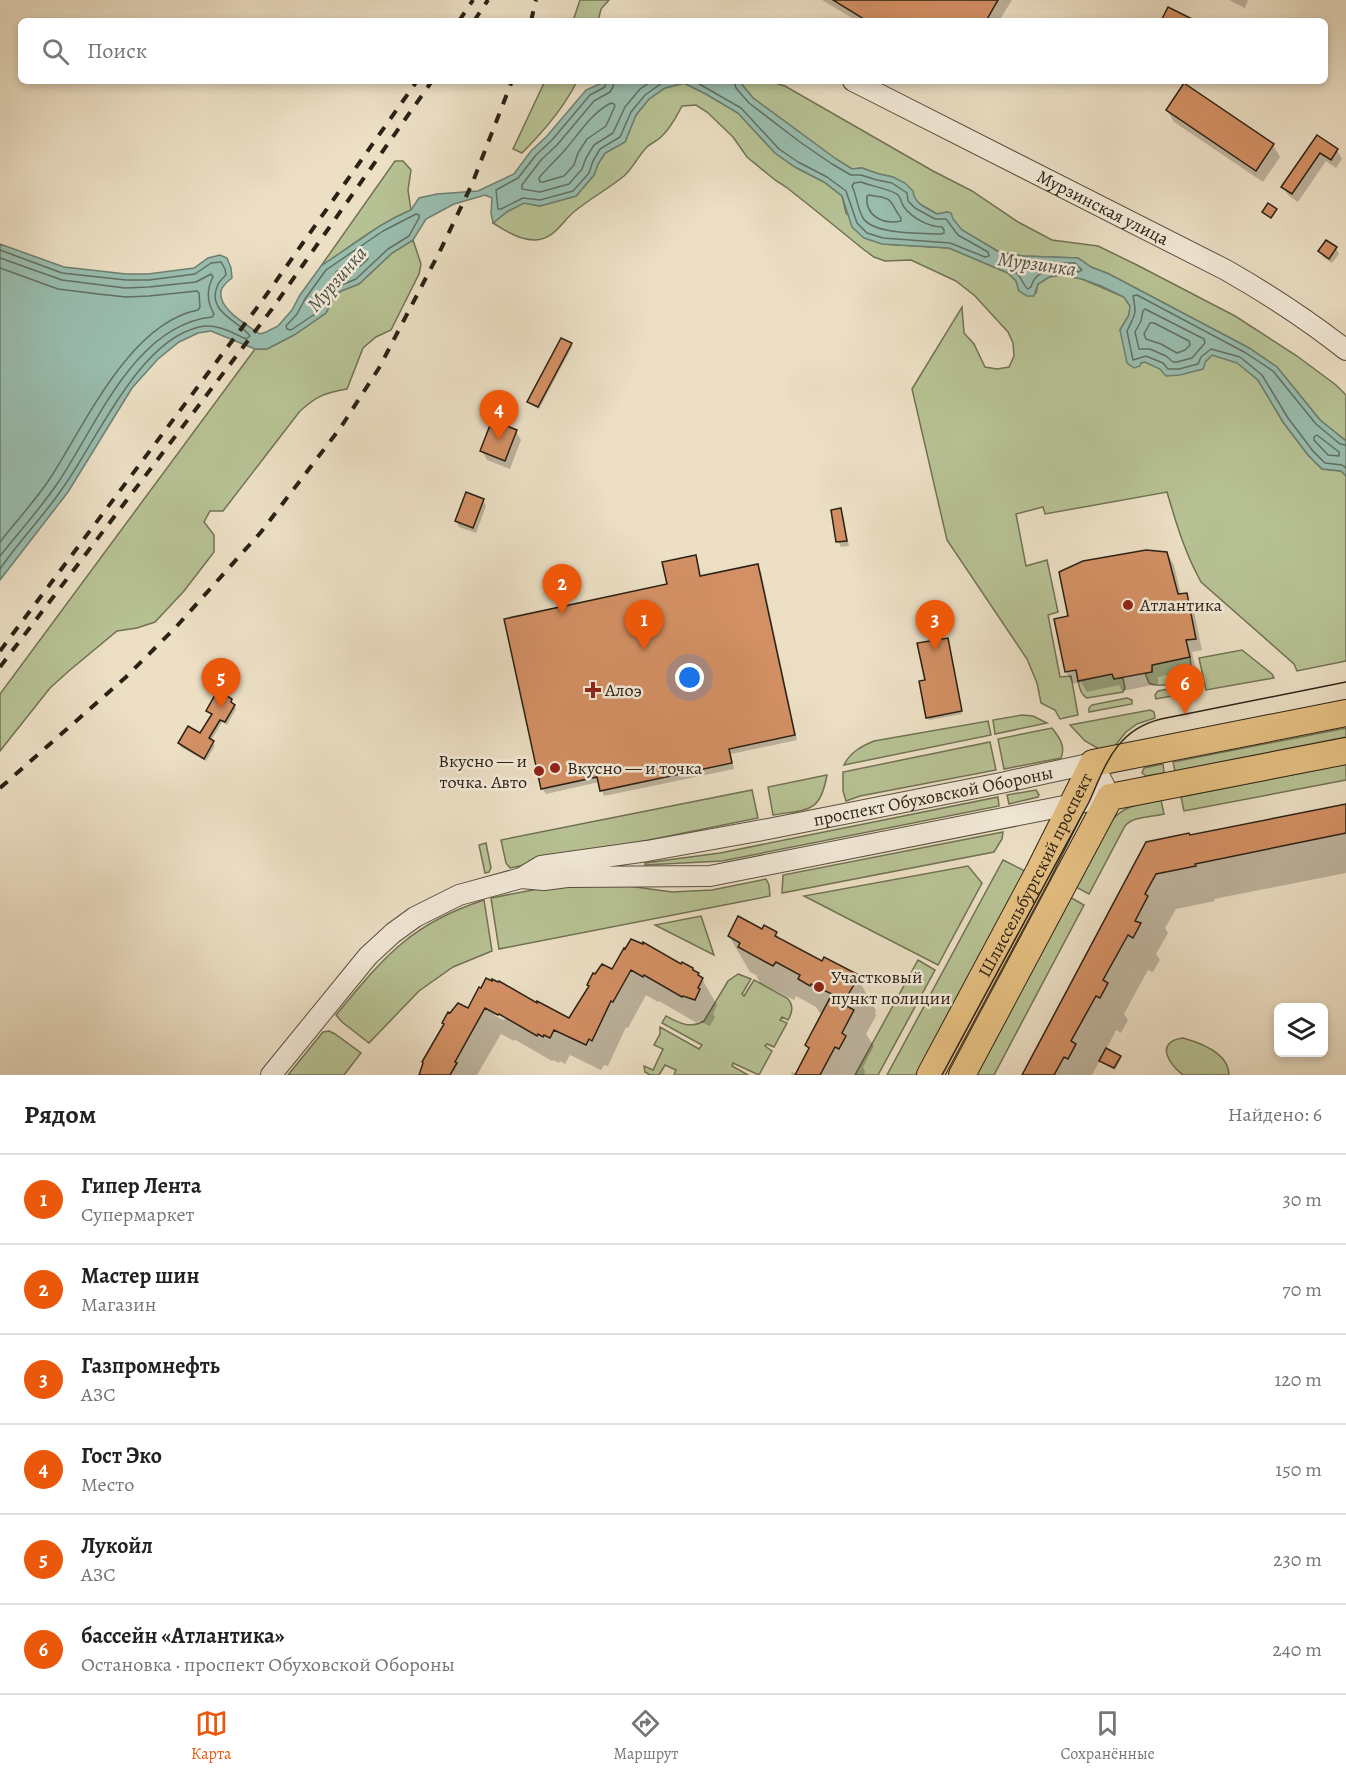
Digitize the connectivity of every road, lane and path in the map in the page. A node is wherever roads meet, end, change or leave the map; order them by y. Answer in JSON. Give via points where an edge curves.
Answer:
{"nodes":[{"id":1,"x":859,"y":84,"type":"edge"},
{"id":2,"x":1346,"y":350,"type":"edge"},
{"id":3,"x":1346,"y":713,"type":"edge"},
{"id":4,"x":1346,"y":751,"type":"edge"},
{"id":5,"x":1093,"y":763,"type":"junction"},
{"id":6,"x":1110,"y":797,"type":"junction"},
{"id":7,"x":1073,"y":804,"type":"junction"},
{"id":8,"x":521,"y":878,"type":"junction"},
{"id":9,"x":271,"y":1075,"type":"edge"},
{"id":10,"x":930,"y":1075,"type":"edge"},
{"id":11,"x":962,"y":1075,"type":"edge"}],
"edges":[{"from":1,"to":2,"type":"street","name":"Мурзинская улица","via":[[1226,270],[1280,302]]},
{"from":3,"to":5,"type":"main road","name":"проспект Обуховской Обороны"},
{"from":4,"to":6,"type":"main road","name":"проспект Обуховской Обороны"},
{"from":5,"to":6,"type":"street","name":"Шлиссельбургский проспект"},
{"from":5,"to":7,"type":"main road","name":"Шлиссельбургский проспект"},
{"from":5,"to":8,"type":"street","name":"проспект Обуховской Обороны","via":[[768,829],[541,866]]},
{"from":6,"to":7,"type":"street","name":"проспект Обуховской Обороны"},
{"from":6,"to":11,"type":"main road","name":"Шлиссельбургский проспект"},
{"from":7,"to":8,"type":"street","name":"проспект Обуховской Обороны","via":[[710,876]]},
{"from":7,"to":10,"type":"main road","name":"Шлиссельбургский проспект"},
{"from":8,"to":9,"type":"street","name":"проспект Обуховской Обороны","via":[[451,898],[393,933],[368,956]]}]}
